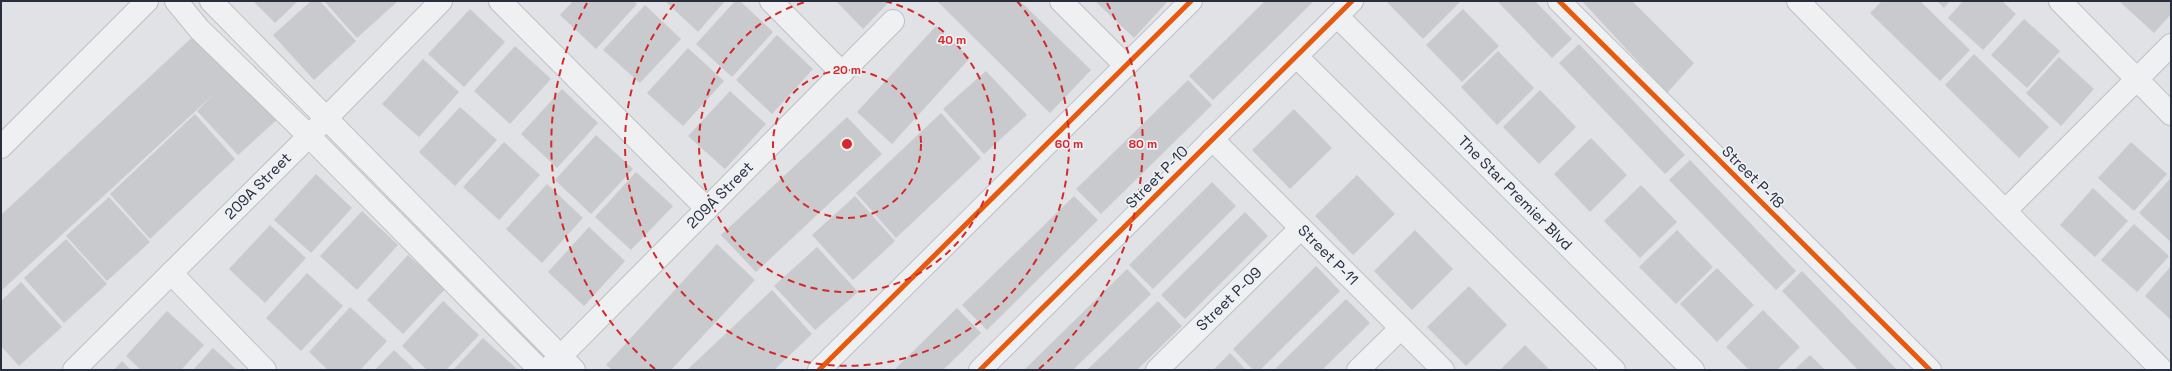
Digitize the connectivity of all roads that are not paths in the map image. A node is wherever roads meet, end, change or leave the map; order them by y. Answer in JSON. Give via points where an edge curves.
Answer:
{"nodes":[{"id":1,"x":147,"y":1,"type":"edge"},
{"id":2,"x":176,"y":1,"type":"edge"},
{"id":3,"x":211,"y":1,"type":"edge"},
{"id":4,"x":441,"y":1,"type":"edge"},
{"id":5,"x":500,"y":1,"type":"edge"},
{"id":6,"x":770,"y":1,"type":"edge"},
{"id":7,"x":1061,"y":1,"type":"edge"},
{"id":8,"x":1191,"y":1,"type":"edge"},
{"id":9,"x":1352,"y":1,"type":"edge"},
{"id":10,"x":1559,"y":1,"type":"edge"},
{"id":11,"x":1798,"y":1,"type":"edge"},
{"id":12,"x":2060,"y":1,"type":"edge"},
{"id":13,"x":1337,"y":16,"type":"junction"},
{"id":14,"x":894,"y":21,"type":"dead end"},
{"id":15,"x":2171,"y":45,"type":"edge"},
{"id":16,"x":1297,"y":57,"type":"junction"},
{"id":17,"x":1126,"y":66,"type":"junction"},
{"id":18,"x":842,"y":73,"type":"junction"},
{"id":19,"x":2137,"y":80,"type":"junction"},
{"id":20,"x":2171,"y":114,"type":"edge"},
{"id":21,"x":327,"y":117,"type":"junction"},
{"id":22,"x":309,"y":136,"type":"junction"},
{"id":23,"x":1212,"y":139,"type":"junction"},
{"id":24,"x":1,"y":147,"type":"edge"},
{"id":25,"x":706,"y":209,"type":"junction"},
{"id":26,"x":2005,"y":211,"type":"junction"},
{"id":27,"x":1301,"y":228,"type":"junction"},
{"id":28,"x":171,"y":273,"type":"junction"},
{"id":29,"x":1401,"y":328,"type":"junction"},
{"id":30,"x":561,"y":365,"type":"edge"},
{"id":31,"x":74,"y":370,"type":"edge"},
{"id":32,"x":265,"y":370,"type":"edge"},
{"id":33,"x":540,"y":370,"type":"edge"},
{"id":34,"x":819,"y":370,"type":"edge"},
{"id":35,"x":980,"y":370,"type":"edge"},
{"id":36,"x":1157,"y":370,"type":"edge"},
{"id":37,"x":1358,"y":370,"type":"edge"},
{"id":38,"x":1443,"y":370,"type":"edge"},
{"id":39,"x":1614,"y":370,"type":"edge"},
{"id":40,"x":1693,"y":370,"type":"edge"},
{"id":41,"x":1930,"y":370,"type":"edge"},
{"id":42,"x":2162,"y":370,"type":"edge"}],
"edges":[{"from":1,"to":24,"type":"street"},
{"from":2,"to":22,"type":"street","via":[[200,30]]},
{"from":3,"to":21,"type":"street"},
{"from":4,"to":21,"type":"street","name":"209A Street"},
{"from":5,"to":25,"type":"street"},
{"from":6,"to":18,"type":"street"},
{"from":7,"to":17,"type":"street"},
{"from":8,"to":17,"type":"street"},
{"from":9,"to":13,"type":"street","name":"Street P-10"},
{"from":10,"to":41,"type":"street","name":"Street P-18"},
{"from":11,"to":26,"type":"street"},
{"from":12,"to":19,"type":"street"},
{"from":13,"to":16,"type":"street","name":"Street P-10"},
{"from":13,"to":40,"type":"street","name":"The Star Premier Blvd"},
{"from":14,"to":18,"type":"street","name":"209A Street"},
{"from":15,"to":19,"type":"street"},
{"from":16,"to":23,"type":"street","name":"Street P-10"},
{"from":16,"to":39,"type":"street"},
{"from":17,"to":34,"type":"street"},
{"from":18,"to":25,"type":"street","name":"209A Street"},
{"from":19,"to":20,"type":"street"},
{"from":19,"to":26,"type":"street"},
{"from":21,"to":22,"type":"street","name":"209A Street"},
{"from":21,"to":30,"type":"street"},
{"from":22,"to":28,"type":"street","name":"209A Street"},
{"from":22,"to":33,"type":"street"},
{"from":23,"to":27,"type":"street","name":"Street P-11"},
{"from":23,"to":35,"type":"street","name":"Street P-10"},
{"from":25,"to":30,"type":"street","name":"209A Street"},
{"from":26,"to":42,"type":"street"},
{"from":27,"to":29,"type":"street","name":"Street P-11"},
{"from":27,"to":36,"type":"street","name":"Street P-09"},
{"from":28,"to":31,"type":"street","name":"209A Street"},
{"from":28,"to":32,"type":"street"},
{"from":29,"to":37,"type":"street"},
{"from":29,"to":38,"type":"street","name":"Street P-11"}]}
